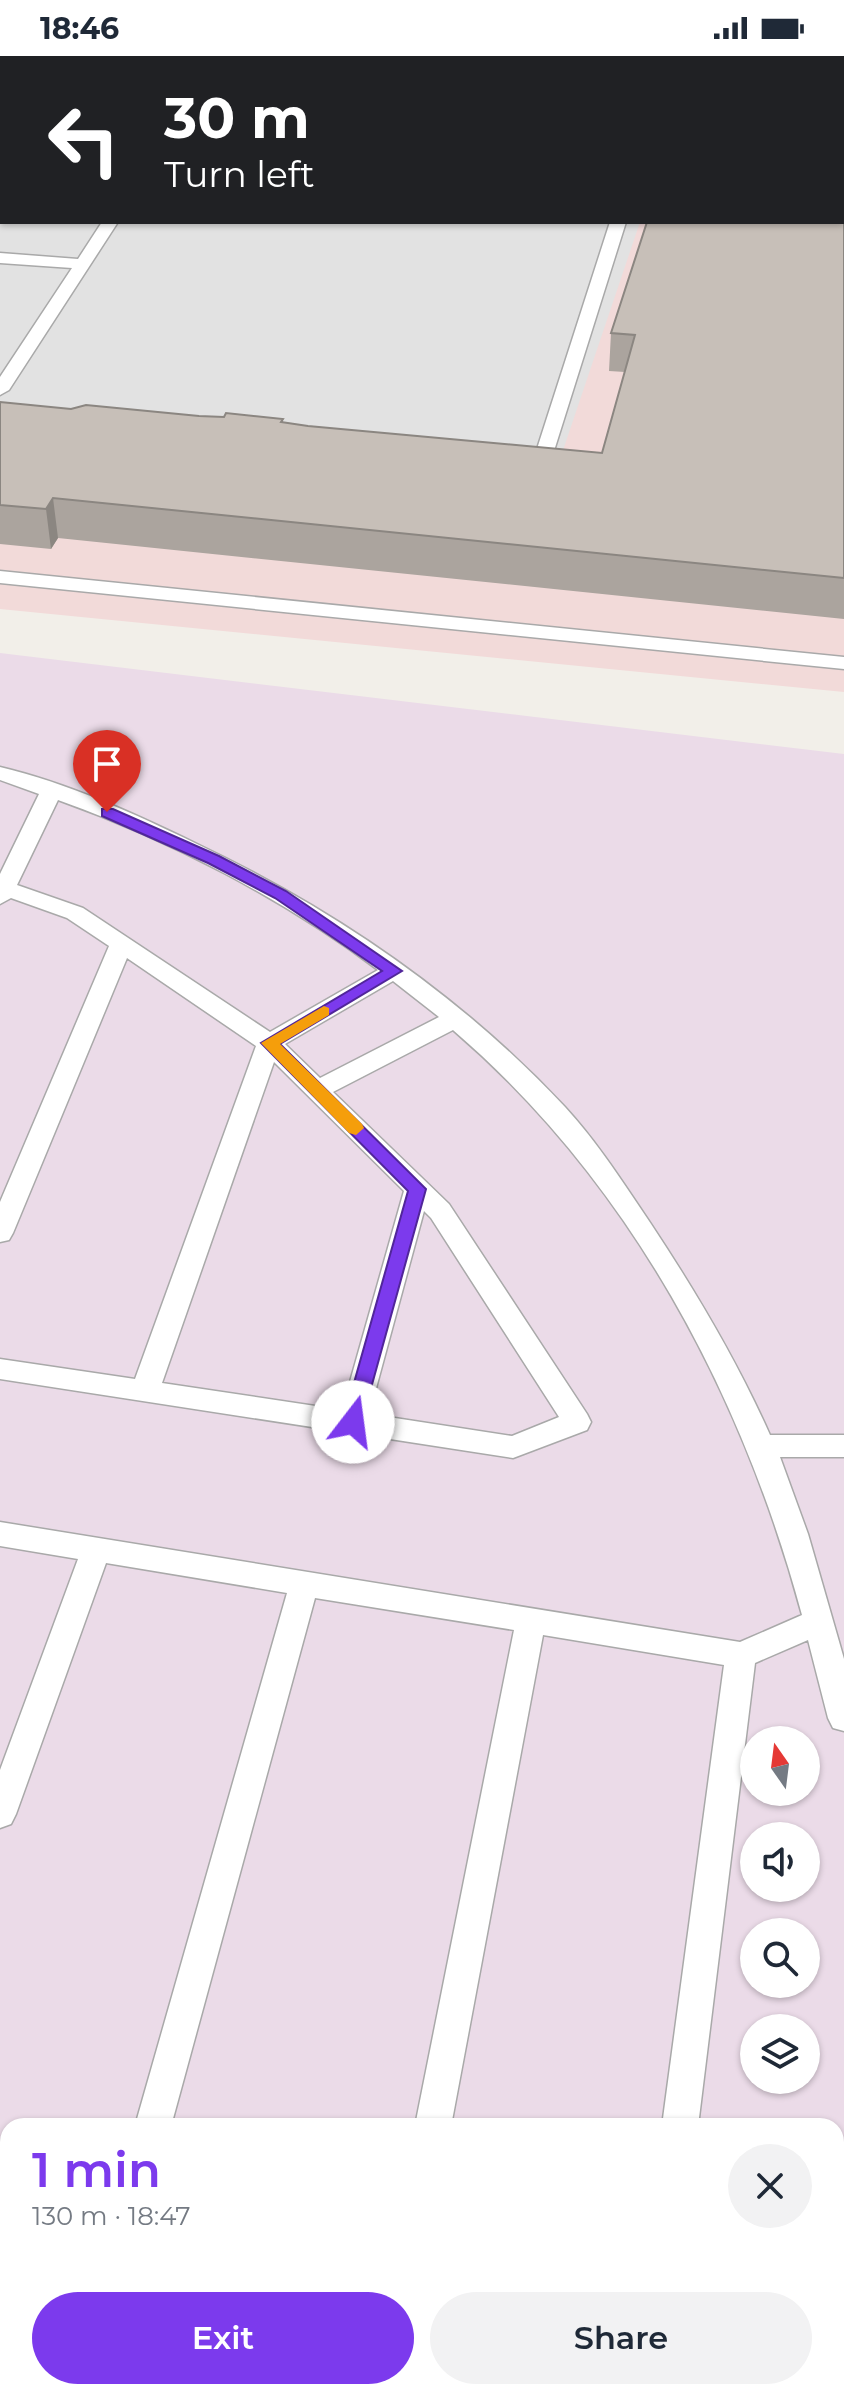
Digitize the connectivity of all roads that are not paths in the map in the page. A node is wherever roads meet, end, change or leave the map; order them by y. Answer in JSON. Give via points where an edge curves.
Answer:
{"nodes":[{"id":1,"x":109,"y":224,"type":"edge"},
{"id":2,"x":617,"y":224,"type":"edge"},
{"id":3,"x":0,"y":258,"type":"edge"},
{"id":4,"x":83,"y":264,"type":"junction"},
{"id":5,"x":0,"y":390,"type":"edge"},
{"id":6,"x":493,"y":467,"type":"edge"},
{"id":7,"x":0,"y":577,"type":"edge"},
{"id":8,"x":844,"y":663,"type":"edge"},
{"id":9,"x":0,"y":773,"type":"edge"},
{"id":10,"x":51,"y":792,"type":"junction"},
{"id":11,"x":2,"y":893,"type":"edge"},
{"id":12,"x":121,"y":944,"type":"junction"},
{"id":13,"x":393,"y":971,"type":"junction"},
{"id":14,"x":455,"y":1019,"type":"junction"},
{"id":15,"x":269,"y":1043,"type":"junction"},
{"id":16,"x":317,"y":1090,"type":"junction"},
{"id":17,"x":417,"y":1189,"type":"junction"},
{"id":18,"x":0,"y":1233,"type":"edge"},
{"id":19,"x":0,"y":1369,"type":"edge"},
{"id":20,"x":145,"y":1391,"type":"junction"},
{"id":21,"x":353,"y":1422,"type":"junction"},
{"id":22,"x":760,"y":1446,"type":"junction"},
{"id":23,"x":844,"y":1446,"type":"edge"},
{"id":24,"x":0,"y":1534,"type":"edge"},
{"id":25,"x":96,"y":1550,"type":"junction"},
{"id":26,"x":304,"y":1584,"type":"junction"},
{"id":27,"x":531,"y":1621,"type":"junction"},
{"id":28,"x":818,"y":1622,"type":"junction"},
{"id":29,"x":741,"y":1655,"type":"junction"},
{"id":30,"x":839,"y":1680,"type":"edge"},
{"id":31,"x":844,"y":1718,"type":"edge"},
{"id":32,"x":0,"y":1814,"type":"edge"},
{"id":33,"x":155,"y":2118,"type":"edge"},
{"id":34,"x":435,"y":2118,"type":"edge"},
{"id":35,"x":681,"y":2118,"type":"edge"}],
"edges":[{"from":1,"to":4,"type":"lane"},
{"from":2,"to":6,"type":"lane","via":[[544,454],[531,466]]},
{"from":3,"to":4,"type":"lane"},
{"from":4,"to":5,"type":"lane"},
{"from":7,"to":8,"type":"lane"},
{"from":9,"to":10,"type":"lane"},
{"from":10,"to":11,"type":"lane"},
{"from":10,"to":13,"type":"lane","via":[[136,823],[281,894]]},
{"from":11,"to":12,"type":"lane","via":[[75,913]]},
{"from":12,"to":15,"type":"lane"},
{"from":12,"to":18,"type":"lane"},
{"from":13,"to":14,"type":"lane"},
{"from":13,"to":15,"type":"lane"},
{"from":14,"to":16,"type":"lane"},
{"from":14,"to":22,"type":"lane","via":[[556,1113],[597,1164],[688,1301]]},
{"from":15,"to":16,"type":"lane"},
{"from":15,"to":20,"type":"lane"},
{"from":16,"to":17,"type":"lane"},
{"from":17,"to":21,"type":"lane"},
{"from":17,"to":21,"type":"lane","via":[[440,1211],[577,1422],[513,1447]]},
{"from":19,"to":20,"type":"lane"},
{"from":20,"to":21,"type":"lane"},
{"from":22,"to":23,"type":"lane"},
{"from":22,"to":28,"type":"lane"},
{"from":24,"to":25,"type":"lane"},
{"from":25,"to":26,"type":"lane"},
{"from":25,"to":32,"type":"lane"},
{"from":26,"to":27,"type":"lane"},
{"from":26,"to":33,"type":"lane"},
{"from":27,"to":29,"type":"lane"},
{"from":27,"to":34,"type":"lane"},
{"from":28,"to":29,"type":"lane"},
{"from":28,"to":30,"type":"lane"},
{"from":29,"to":35,"type":"lane"},
{"from":30,"to":31,"type":"lane"}]}
